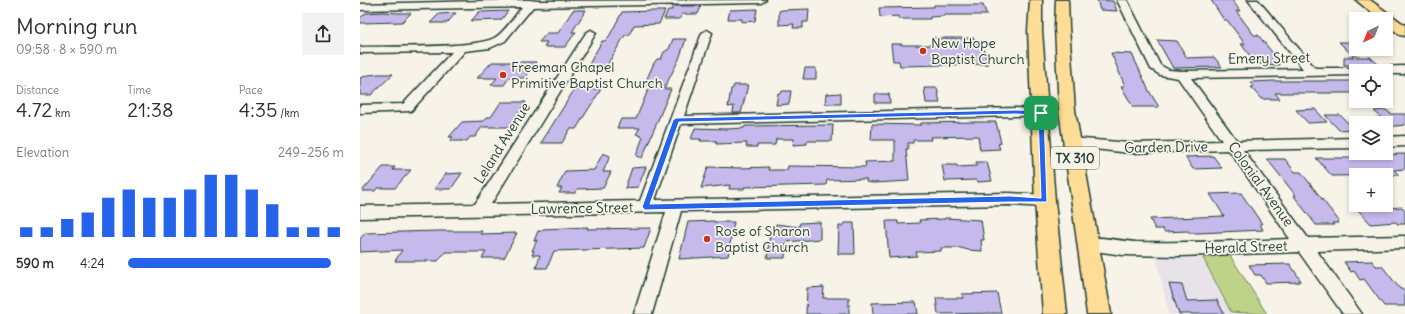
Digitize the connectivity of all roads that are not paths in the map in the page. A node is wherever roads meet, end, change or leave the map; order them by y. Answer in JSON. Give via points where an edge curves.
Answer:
{"nodes":[{"id":1,"x":761,"y":0,"type":"edge"},
{"id":2,"x":1036,"y":0,"type":"edge"},
{"id":3,"x":1062,"y":0,"type":"edge"},
{"id":4,"x":1122,"y":0,"type":"edge"},
{"id":5,"x":1253,"y":0,"type":"edge"},
{"id":6,"x":1362,"y":0,"type":"edge"},
{"id":7,"x":1382,"y":0,"type":"edge"},
{"id":8,"x":532,"y":2,"type":"edge"},
{"id":9,"x":360,"y":6,"type":"edge"},
{"id":10,"x":1405,"y":20,"type":"edge"},
{"id":11,"x":1405,"y":32,"type":"edge"},
{"id":12,"x":591,"y":33,"type":"dead end"},
{"id":13,"x":707,"y":33,"type":"dead end"},
{"id":14,"x":462,"y":48,"type":"junction"},
{"id":15,"x":360,"y":50,"type":"edge"},
{"id":16,"x":1393,"y":70,"type":"edge"},
{"id":17,"x":1405,"y":70,"type":"edge"},
{"id":18,"x":1349,"y":71,"type":"edge"},
{"id":19,"x":1312,"y":72,"type":"junction"},
{"id":20,"x":1182,"y":75,"type":"junction"},
{"id":21,"x":360,"y":109,"type":"edge"},
{"id":22,"x":1041,"y":113,"type":"junction"},
{"id":23,"x":676,"y":120,"type":"junction"},
{"id":24,"x":1405,"y":141,"type":"edge"},
{"id":25,"x":1349,"y":142,"type":"edge"},
{"id":26,"x":1393,"y":142,"type":"edge"},
{"id":27,"x":1072,"y":143,"type":"junction"},
{"id":28,"x":1233,"y":146,"type":"junction"},
{"id":29,"x":1045,"y":200,"type":"junction"},
{"id":30,"x":675,"y":206,"type":"junction"},
{"id":31,"x":645,"y":207,"type":"junction"},
{"id":32,"x":479,"y":210,"type":"junction"},
{"id":33,"x":360,"y":212,"type":"edge"},
{"id":34,"x":1405,"y":242,"type":"edge"},
{"id":35,"x":1087,"y":244,"type":"junction"},
{"id":36,"x":1304,"y":245,"type":"junction"},
{"id":37,"x":643,"y":314,"type":"edge"},
{"id":38,"x":1055,"y":314,"type":"edge"},
{"id":39,"x":1099,"y":314,"type":"edge"},
{"id":40,"x":1353,"y":314,"type":"edge"}],
"edges":[{"from":1,"to":8,"type":"street"},
{"from":2,"to":22,"type":"main road","number":"TX 310"},
{"from":3,"to":27,"type":"main road","number":"TX 310","via":[[1063,55]]},
{"from":4,"to":20,"type":"street","name":"Emery Street","via":[[1155,67],[1160,72]]},
{"from":5,"to":19,"type":"street"},
{"from":6,"to":11,"type":"main road"},
{"from":7,"to":10,"type":"main road"},
{"from":8,"to":9,"type":"street"},
{"from":8,"to":14,"type":"street","via":[[496,43],[483,47]]},
{"from":12,"to":32,"type":"street","name":"Leland Avenue"},
{"from":13,"to":23,"type":"street"},
{"from":14,"to":15,"type":"street"},
{"from":14,"to":21,"type":"street","via":[[406,108]]},
{"from":16,"to":17,"type":"street"},
{"from":18,"to":19,"type":"street","name":"Emery Street"},
{"from":19,"to":20,"type":"street","name":"Emery Street"},
{"from":20,"to":28,"type":"street","name":"Colonial Avenue"},
{"from":22,"to":23,"type":"street"},
{"from":22,"to":29,"type":"main road","number":"TX 310"},
{"from":23,"to":31,"type":"street"},
{"from":24,"to":26,"type":"street"},
{"from":25,"to":28,"type":"street","name":"Garden Drive"},
{"from":27,"to":28,"type":"street","name":"Garden Drive","via":[[1130,148]]},
{"from":27,"to":35,"type":"main road","number":"TX 310"},
{"from":28,"to":36,"type":"street","name":"Colonial Avenue"},
{"from":29,"to":30,"type":"street","name":"Lawrence Street"},
{"from":29,"to":38,"type":"main road","number":"TX 310"},
{"from":30,"to":31,"type":"street","name":"Lawrence Street"},
{"from":30,"to":37,"type":"street"},
{"from":31,"to":32,"type":"street","name":"Lawrence Street"},
{"from":32,"to":33,"type":"street","name":"Lawrence Street"},
{"from":34,"to":36,"type":"street","name":"Herald Street"},
{"from":35,"to":36,"type":"street","name":"Herald Street","via":[[1123,248],[1180,249]]},
{"from":35,"to":39,"type":"main road","number":"TX 310"},
{"from":36,"to":40,"type":"street","name":"Colonial Avenue"}]}
